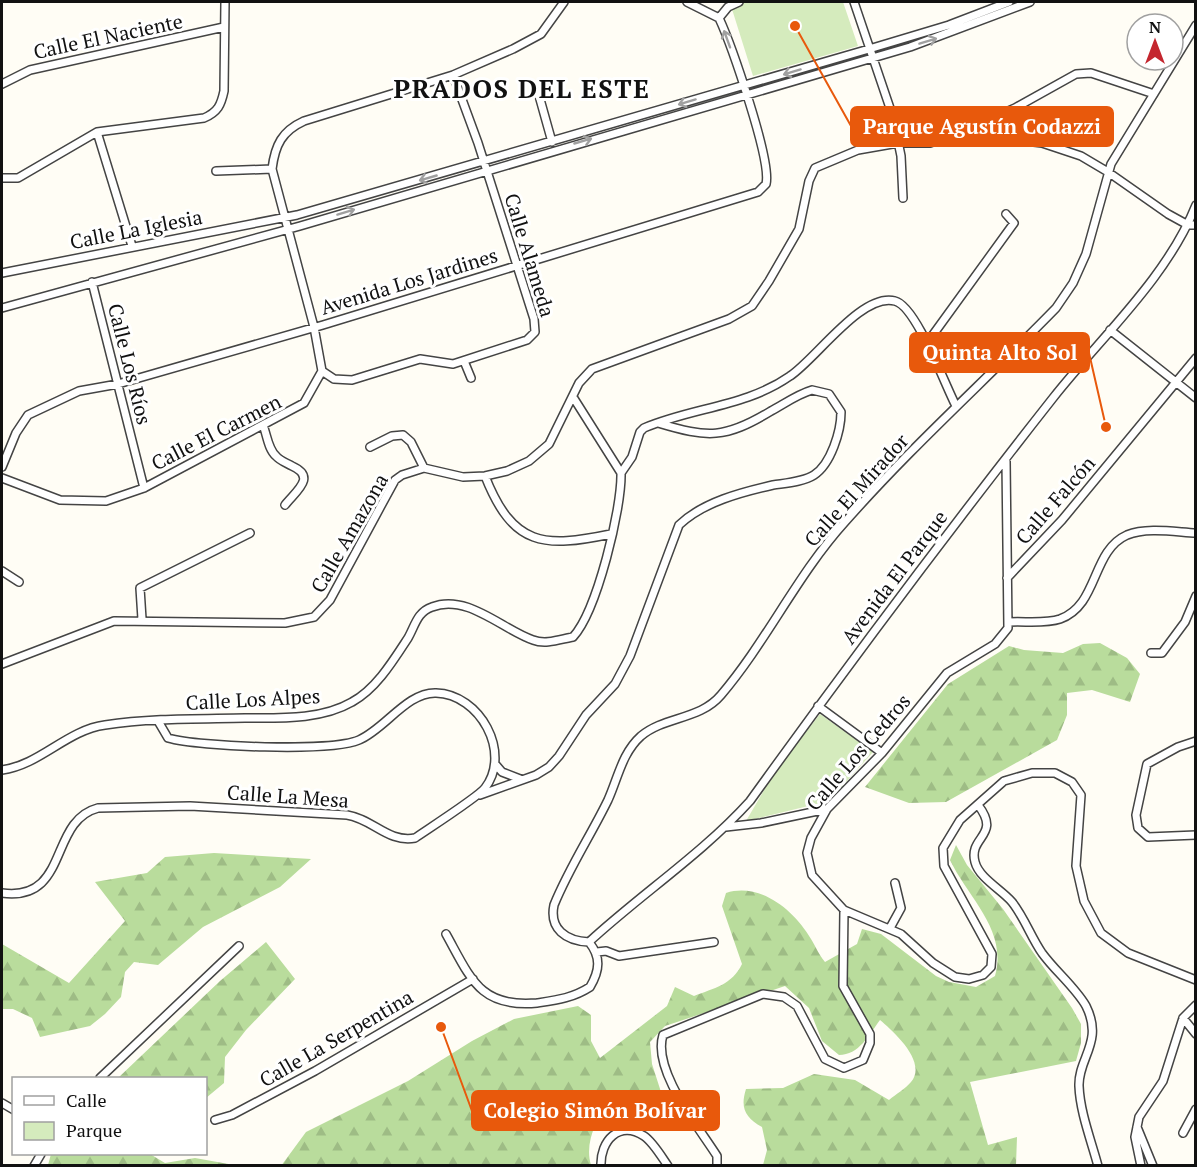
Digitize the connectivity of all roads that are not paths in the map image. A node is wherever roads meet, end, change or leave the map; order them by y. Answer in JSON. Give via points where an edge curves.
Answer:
{"nodes":[{"id":1,"x":225,"y":2,"type":"edge"},
{"id":2,"x":564,"y":2,"type":"edge"},
{"id":3,"x":687,"y":2,"type":"edge"},
{"id":4,"x":739,"y":2,"type":"edge"},
{"id":5,"x":854,"y":2,"type":"edge"},
{"id":6,"x":1009,"y":2,"type":"edge"},
{"id":7,"x":1030,"y":2,"type":"edge"},
{"id":8,"x":719,"y":18,"type":"junction"},
{"id":9,"x":1196,"y":25,"type":"edge"},
{"id":10,"x":224,"y":27,"type":"junction"},
{"id":11,"x":870,"y":53,"type":"junction"},
{"id":12,"x":453,"y":75,"type":"junction"},
{"id":13,"x":2,"y":84,"type":"edge"},
{"id":14,"x":743,"y":86,"type":"junction"},
{"id":15,"x":538,"y":92,"type":"dead end"},
{"id":16,"x":746,"y":94,"type":"junction"},
{"id":17,"x":1154,"y":94,"type":"junction"},
{"id":18,"x":97,"y":132,"type":"junction"},
{"id":19,"x":957,"y":133,"type":"junction"},
{"id":20,"x":552,"y":142,"type":"junction"},
{"id":21,"x":898,"y":143,"type":"junction"},
{"id":22,"x":485,"y":166,"type":"junction"},
{"id":23,"x":272,"y":169,"type":"junction"},
{"id":24,"x":216,"y":171,"type":"dead end"},
{"id":25,"x":1108,"y":172,"type":"junction"},
{"id":26,"x":2,"y":178,"type":"edge"},
{"id":27,"x":903,"y":198,"type":"dead end"},
{"id":28,"x":1196,"y":206,"type":"edge"},
{"id":29,"x":1006,"y":214,"type":"dead end"},
{"id":30,"x":286,"y":217,"type":"junction"},
{"id":31,"x":1192,"y":225,"type":"edge"},
{"id":32,"x":290,"y":228,"type":"junction"},
{"id":33,"x":132,"y":246,"type":"junction"},
{"id":34,"x":516,"y":266,"type":"junction"},
{"id":35,"x":2,"y":273,"type":"edge"},
{"id":36,"x":93,"y":282,"type":"junction"},
{"id":37,"x":2,"y":309,"type":"edge"},
{"id":38,"x":314,"y":327,"type":"junction"},
{"id":39,"x":1110,"y":330,"type":"junction"},
{"id":40,"x":927,"y":343,"type":"junction"},
{"id":41,"x":1196,"y":358,"type":"edge"},
{"id":42,"x":465,"y":362,"type":"junction"},
{"id":43,"x":322,"y":371,"type":"junction"},
{"id":44,"x":471,"y":378,"type":"dead end"},
{"id":45,"x":1176,"y":382,"type":"junction"},
{"id":46,"x":118,"y":384,"type":"junction"},
{"id":47,"x":573,"y":397,"type":"junction"},
{"id":48,"x":1196,"y":398,"type":"edge"},
{"id":49,"x":956,"y":406,"type":"junction"},
{"id":50,"x":658,"y":423,"type":"junction"},
{"id":51,"x":264,"y":425,"type":"junction"},
{"id":52,"x":370,"y":447,"type":"dead end"},
{"id":53,"x":1006,"y":461,"type":"junction"},
{"id":54,"x":2,"y":467,"type":"edge"},
{"id":55,"x":424,"y":468,"type":"junction"},
{"id":56,"x":621,"y":473,"type":"junction"},
{"id":57,"x":485,"y":476,"type":"junction"},
{"id":58,"x":2,"y":478,"type":"edge"},
{"id":59,"x":144,"y":488,"type":"junction"},
{"id":60,"x":285,"y":506,"type":"dead end"},
{"id":61,"x":250,"y":533,"type":"dead end"},
{"id":62,"x":1196,"y":533,"type":"edge"},
{"id":63,"x":611,"y":534,"type":"junction"},
{"id":64,"x":2,"y":571,"type":"edge"},
{"id":65,"x":1007,"y":578,"type":"junction"},
{"id":66,"x":19,"y":582,"type":"dead end"},
{"id":67,"x":1196,"y":596,"type":"edge"},
{"id":68,"x":142,"y":619,"type":"junction"},
{"id":69,"x":1010,"y":622,"type":"junction"},
{"id":70,"x":1151,"y":653,"type":"dead end"},
{"id":71,"x":2,"y":663,"type":"edge"},
{"id":72,"x":818,"y":706,"type":"junction"},
{"id":73,"x":158,"y":721,"type":"junction"},
{"id":74,"x":1196,"y":741,"type":"edge"},
{"id":75,"x":882,"y":753,"type":"junction"},
{"id":76,"x":496,"y":765,"type":"junction"},
{"id":77,"x":2,"y":770,"type":"edge"},
{"id":78,"x":522,"y":780,"type":"junction"},
{"id":79,"x":478,"y":796,"type":"junction"},
{"id":80,"x":978,"y":804,"type":"junction"},
{"id":81,"x":827,"y":809,"type":"junction"},
{"id":82,"x":726,"y":827,"type":"junction"},
{"id":83,"x":1196,"y":835,"type":"edge"},
{"id":84,"x":896,"y":883,"type":"dead end"},
{"id":85,"x":2,"y":893,"type":"edge"},
{"id":86,"x":844,"y":910,"type":"junction"},
{"id":87,"x":890,"y":928,"type":"junction"},
{"id":88,"x":446,"y":934,"type":"dead end"},
{"id":89,"x":589,"y":942,"type":"junction"},
{"id":90,"x":714,"y":942,"type":"dead end"},
{"id":91,"x":239,"y":946,"type":"dead end"},
{"id":92,"x":597,"y":952,"type":"junction"},
{"id":93,"x":472,"y":979,"type":"junction"},
{"id":94,"x":1196,"y":980,"type":"edge"},
{"id":95,"x":1196,"y":1005,"type":"edge"},
{"id":96,"x":1183,"y":1018,"type":"junction"},
{"id":97,"x":1196,"y":1034,"type":"edge"},
{"id":98,"x":101,"y":1077,"type":"edge"},
{"id":99,"x":1196,"y":1109,"type":"edge"},
{"id":100,"x":215,"y":1120,"type":"dead end"},
{"id":101,"x":1136,"y":1125,"type":"junction"},
{"id":102,"x":1183,"y":1133,"type":"dead end"},
{"id":103,"x":601,"y":1166,"type":"edge"},
{"id":104,"x":668,"y":1166,"type":"edge"},
{"id":105,"x":717,"y":1166,"type":"edge"},
{"id":106,"x":1098,"y":1166,"type":"edge"},
{"id":107,"x":1140,"y":1166,"type":"edge"},
{"id":108,"x":1152,"y":1166,"type":"edge"}],
"edges":[{"from":1,"to":10,"type":"street"},
{"from":2,"to":12,"type":"street","via":[[554,19],[531,40]]},
{"from":3,"to":8,"type":"street"},
{"from":4,"to":8,"type":"street"},
{"from":5,"to":11,"type":"street"},
{"from":6,"to":11,"type":"street"},
{"from":11,"to":7,"type":"street","one_way":true,"via":[[941,37]]},
{"from":14,"to":8,"type":"street","one_way":true},
{"from":9,"to":17,"type":"street","name":"Calle El Mirador"},
{"from":10,"to":13,"type":"street","name":"Calle El Naciente","via":[[30,70]]},
{"from":10,"to":18,"type":"street","via":[[224,91],[214,114]]},
{"from":11,"to":14,"type":"street","one_way":true},
{"from":11,"to":16,"type":"street"},
{"from":11,"to":21,"type":"street"},
{"from":12,"to":22,"type":"street","name":"Calle Alameda"},
{"from":12,"to":23,"type":"street","via":[[294,126],[278,142]]},
{"from":14,"to":16,"type":"street"},
{"from":14,"to":20,"type":"street","one_way":true},
{"from":15,"to":20,"type":"street"},
{"from":22,"to":16,"type":"street","one_way":true},
{"from":16,"to":34,"type":"street","name":"Avenida Los Jardines","via":[[766,166],[767,179],[762,189]]},
{"from":17,"to":19,"type":"street","via":[[1091,74],[1076,74],[1015,108]]},
{"from":17,"to":25,"type":"street","name":"Calle El Mirador"},
{"from":18,"to":26,"type":"street","via":[[18,178]]},
{"from":18,"to":33,"type":"street"},
{"from":19,"to":21,"type":"street","via":[[930,143]]},
{"from":19,"to":25,"type":"street","via":[[1054,146]]},
{"from":20,"to":22,"type":"street"},
{"from":21,"to":27,"type":"street"},
{"from":21,"to":47,"type":"street","via":[[858,150],[815,168],[799,229],[760,295],[742,314],[602,364],[585,375]]},
{"from":22,"to":30,"type":"street","name":"Calle La Iglesia","one_way":true},
{"from":32,"to":22,"type":"street","one_way":true},
{"from":22,"to":34,"type":"street","name":"Calle Alameda"},
{"from":23,"to":24,"type":"street"},
{"from":23,"to":30,"type":"street"},
{"from":25,"to":31,"type":"street"},
{"from":25,"to":49,"type":"street","name":"Calle El Mirador","via":[[1086,254],[1065,295]]},
{"from":28,"to":31,"type":"street","name":"Avenida El Parque"},
{"from":29,"to":40,"type":"street","via":[[1014,223]]},
{"from":30,"to":32,"type":"street"},
{"from":30,"to":33,"type":"street","name":"Calle La Iglesia"},
{"from":31,"to":39,"type":"street","name":"Avenida El Parque"},
{"from":32,"to":36,"type":"street"},
{"from":32,"to":38,"type":"street"},
{"from":33,"to":35,"type":"street","name":"Calle La Iglesia"},
{"from":34,"to":38,"type":"street","name":"Avenida Los Jardines"},
{"from":34,"to":42,"type":"street","name":"Calle Alameda","via":[[536,326],[532,338]]},
{"from":36,"to":37,"type":"street"},
{"from":36,"to":46,"type":"street","name":"Calle Los Ríos"},
{"from":38,"to":43,"type":"street"},
{"from":38,"to":46,"type":"street","name":"Avenida Los Jardines"},
{"from":39,"to":45,"type":"street"},
{"from":39,"to":53,"type":"street","name":"Avenida El Parque"},
{"from":40,"to":49,"type":"street"},
{"from":40,"to":50,"type":"street","via":[[904,305],[894,300],[880,302],[862,309],[791,376],[772,387],[736,403],[700,408]]},
{"from":41,"to":45,"type":"street","name":"Calle Falcón"},
{"from":42,"to":43,"type":"street","name":"Calle Alameda","via":[[444,364],[420,359],[352,380],[334,379]]},
{"from":42,"to":44,"type":"street"},
{"from":43,"to":51,"type":"street","name":"Calle El Carmen","via":[[304,404]]},
{"from":45,"to":48,"type":"street"},
{"from":45,"to":65,"type":"street","name":"Calle Falcón","via":[[1062,520]]},
{"from":46,"to":54,"type":"street","name":"Avenida Los Jardines","via":[[79,391],[36,409],[16,433]]},
{"from":46,"to":59,"type":"street","name":"Calle Los Ríos"},
{"from":47,"to":56,"type":"street"},
{"from":47,"to":57,"type":"street","via":[[554,436],[541,452],[517,467]]},
{"from":49,"to":89,"type":"street","name":"Calle El Mirador","via":[[844,522],[718,699],[707,708],[652,728],[632,745],[554,905],[554,921],[562,934],[577,942]]},
{"from":50,"to":56,"type":"street","via":[[640,432],[632,458]]},
{"from":50,"to":78,"type":"street","via":[[688,432],[720,434],[744,426],[812,390],[833,397],[841,417],[825,463],[815,474],[725,499],[680,525],[621,676],[586,715],[553,764]]},
{"from":51,"to":59,"type":"street","name":"Calle El Carmen"},
{"from":51,"to":60,"type":"street","via":[[272,452],[305,475],[305,481]]},
{"from":52,"to":55,"type":"street","via":[[403,435],[411,441]]},
{"from":53,"to":65,"type":"street"},
{"from":53,"to":72,"type":"street","name":"Avenida El Parque"},
{"from":55,"to":57,"type":"street","via":[[463,477]]},
{"from":55,"to":68,"type":"street","name":"Calle Amazona","via":[[395,480],[330,600],[314,617],[285,623]]},
{"from":56,"to":63,"type":"street","name":"Calle Los Alpes","via":[[618,511]]},
{"from":57,"to":63,"type":"street","via":[[503,511],[533,539],[542,542]]},
{"from":58,"to":59,"type":"street","name":"Calle El Carmen","via":[[75,502],[106,501]]},
{"from":61,"to":68,"type":"street","via":[[140,588]]},
{"from":62,"to":69,"type":"street","via":[[1129,534],[1109,550],[1089,591],[1071,613],[1058,620]]},
{"from":63,"to":73,"type":"street","name":"Calle Los Alpes","via":[[587,616],[573,637],[534,640],[475,611],[455,605],[433,606],[416,619],[409,636],[366,693],[339,709],[283,718]]},
{"from":64,"to":66,"type":"street"},
{"from":65,"to":69,"type":"street"},
{"from":67,"to":70,"type":"street","via":[[1178,634],[1162,653]]},
{"from":68,"to":71,"type":"street","name":"Calle Amazona","via":[[103,624]]},
{"from":69,"to":75,"type":"street","name":"Calle Los Cedros","via":[[995,644],[947,673]]},
{"from":72,"to":75,"type":"street"},
{"from":72,"to":82,"type":"street","name":"Avenida El Parque","via":[[750,801]]},
{"from":73,"to":76,"type":"street","via":[[168,738],[184,742],[332,745],[359,740],[413,701],[435,693],[459,699],[477,713],[491,736]]},
{"from":73,"to":77,"type":"street","name":"Calle Los Alpes","via":[[95,727],[32,760]]},
{"from":74,"to":83,"type":"street","via":[[1147,764],[1136,814],[1138,828],[1148,837]]},
{"from":75,"to":81,"type":"street","name":"Calle Los Cedros"},
{"from":76,"to":78,"type":"street","via":[[507,776]]},
{"from":76,"to":79,"type":"street","name":"Calle La Mesa","via":[[491,780]]},
{"from":78,"to":79,"type":"street"},
{"from":79,"to":85,"type":"street","name":"Calle La Mesa","via":[[407,839],[392,837],[368,820],[347,815],[190,806],[98,808],[76,822],[48,878],[27,892]]},
{"from":80,"to":87,"type":"street","name":"Calle Los Cedros","via":[[960,820],[942,854],[948,873],[989,946],[992,961],[988,971],[969,979],[955,977]]},
{"from":80,"to":94,"type":"street","via":[[1004,781],[1020,775],[1055,773],[1072,782],[1081,795],[1076,866],[1090,918],[1101,933],[1128,953]]},
{"from":80,"to":106,"type":"street","via":[[988,825],[975,855],[978,869],[1013,903],[1041,951],[1089,1015],[1090,1052],[1079,1083]]},
{"from":81,"to":82,"type":"street"},
{"from":81,"to":86,"type":"street","name":"Calle Los Cedros","via":[[811,838],[808,866],[819,885]]},
{"from":82,"to":89,"type":"street","name":"Avenida El Parque"},
{"from":84,"to":87,"type":"street","via":[[901,908]]},
{"from":86,"to":87,"type":"street","name":"Calle Los Cedros"},
{"from":86,"to":105,"type":"street","via":[[843,986],[870,1034],[863,1060],[844,1068],[825,1059],[797,1006],[770,993],[663,1035],[659,1047],[668,1076],[717,1156]]},
{"from":88,"to":93,"type":"street"},
{"from":89,"to":92,"type":"street"},
{"from":90,"to":92,"type":"street","via":[[619,956]]},
{"from":91,"to":98,"type":"street"},
{"from":92,"to":93,"type":"street","via":[[599,963],[590,987],[570,998],[508,1004],[497,1001]]},
{"from":93,"to":100,"type":"street","name":"Calle La Serpentina","via":[[315,1071],[232,1116]]},
{"from":95,"to":96,"type":"street"},
{"from":96,"to":97,"type":"street"},
{"from":96,"to":101,"type":"street","via":[[1163,1082]]},
{"from":99,"to":102,"type":"street"},
{"from":101,"to":107,"type":"street"},
{"from":101,"to":108,"type":"street"},
{"from":103,"to":104,"type":"street","via":[[601,1155],[609,1138],[626,1131],[646,1137]]}]}
